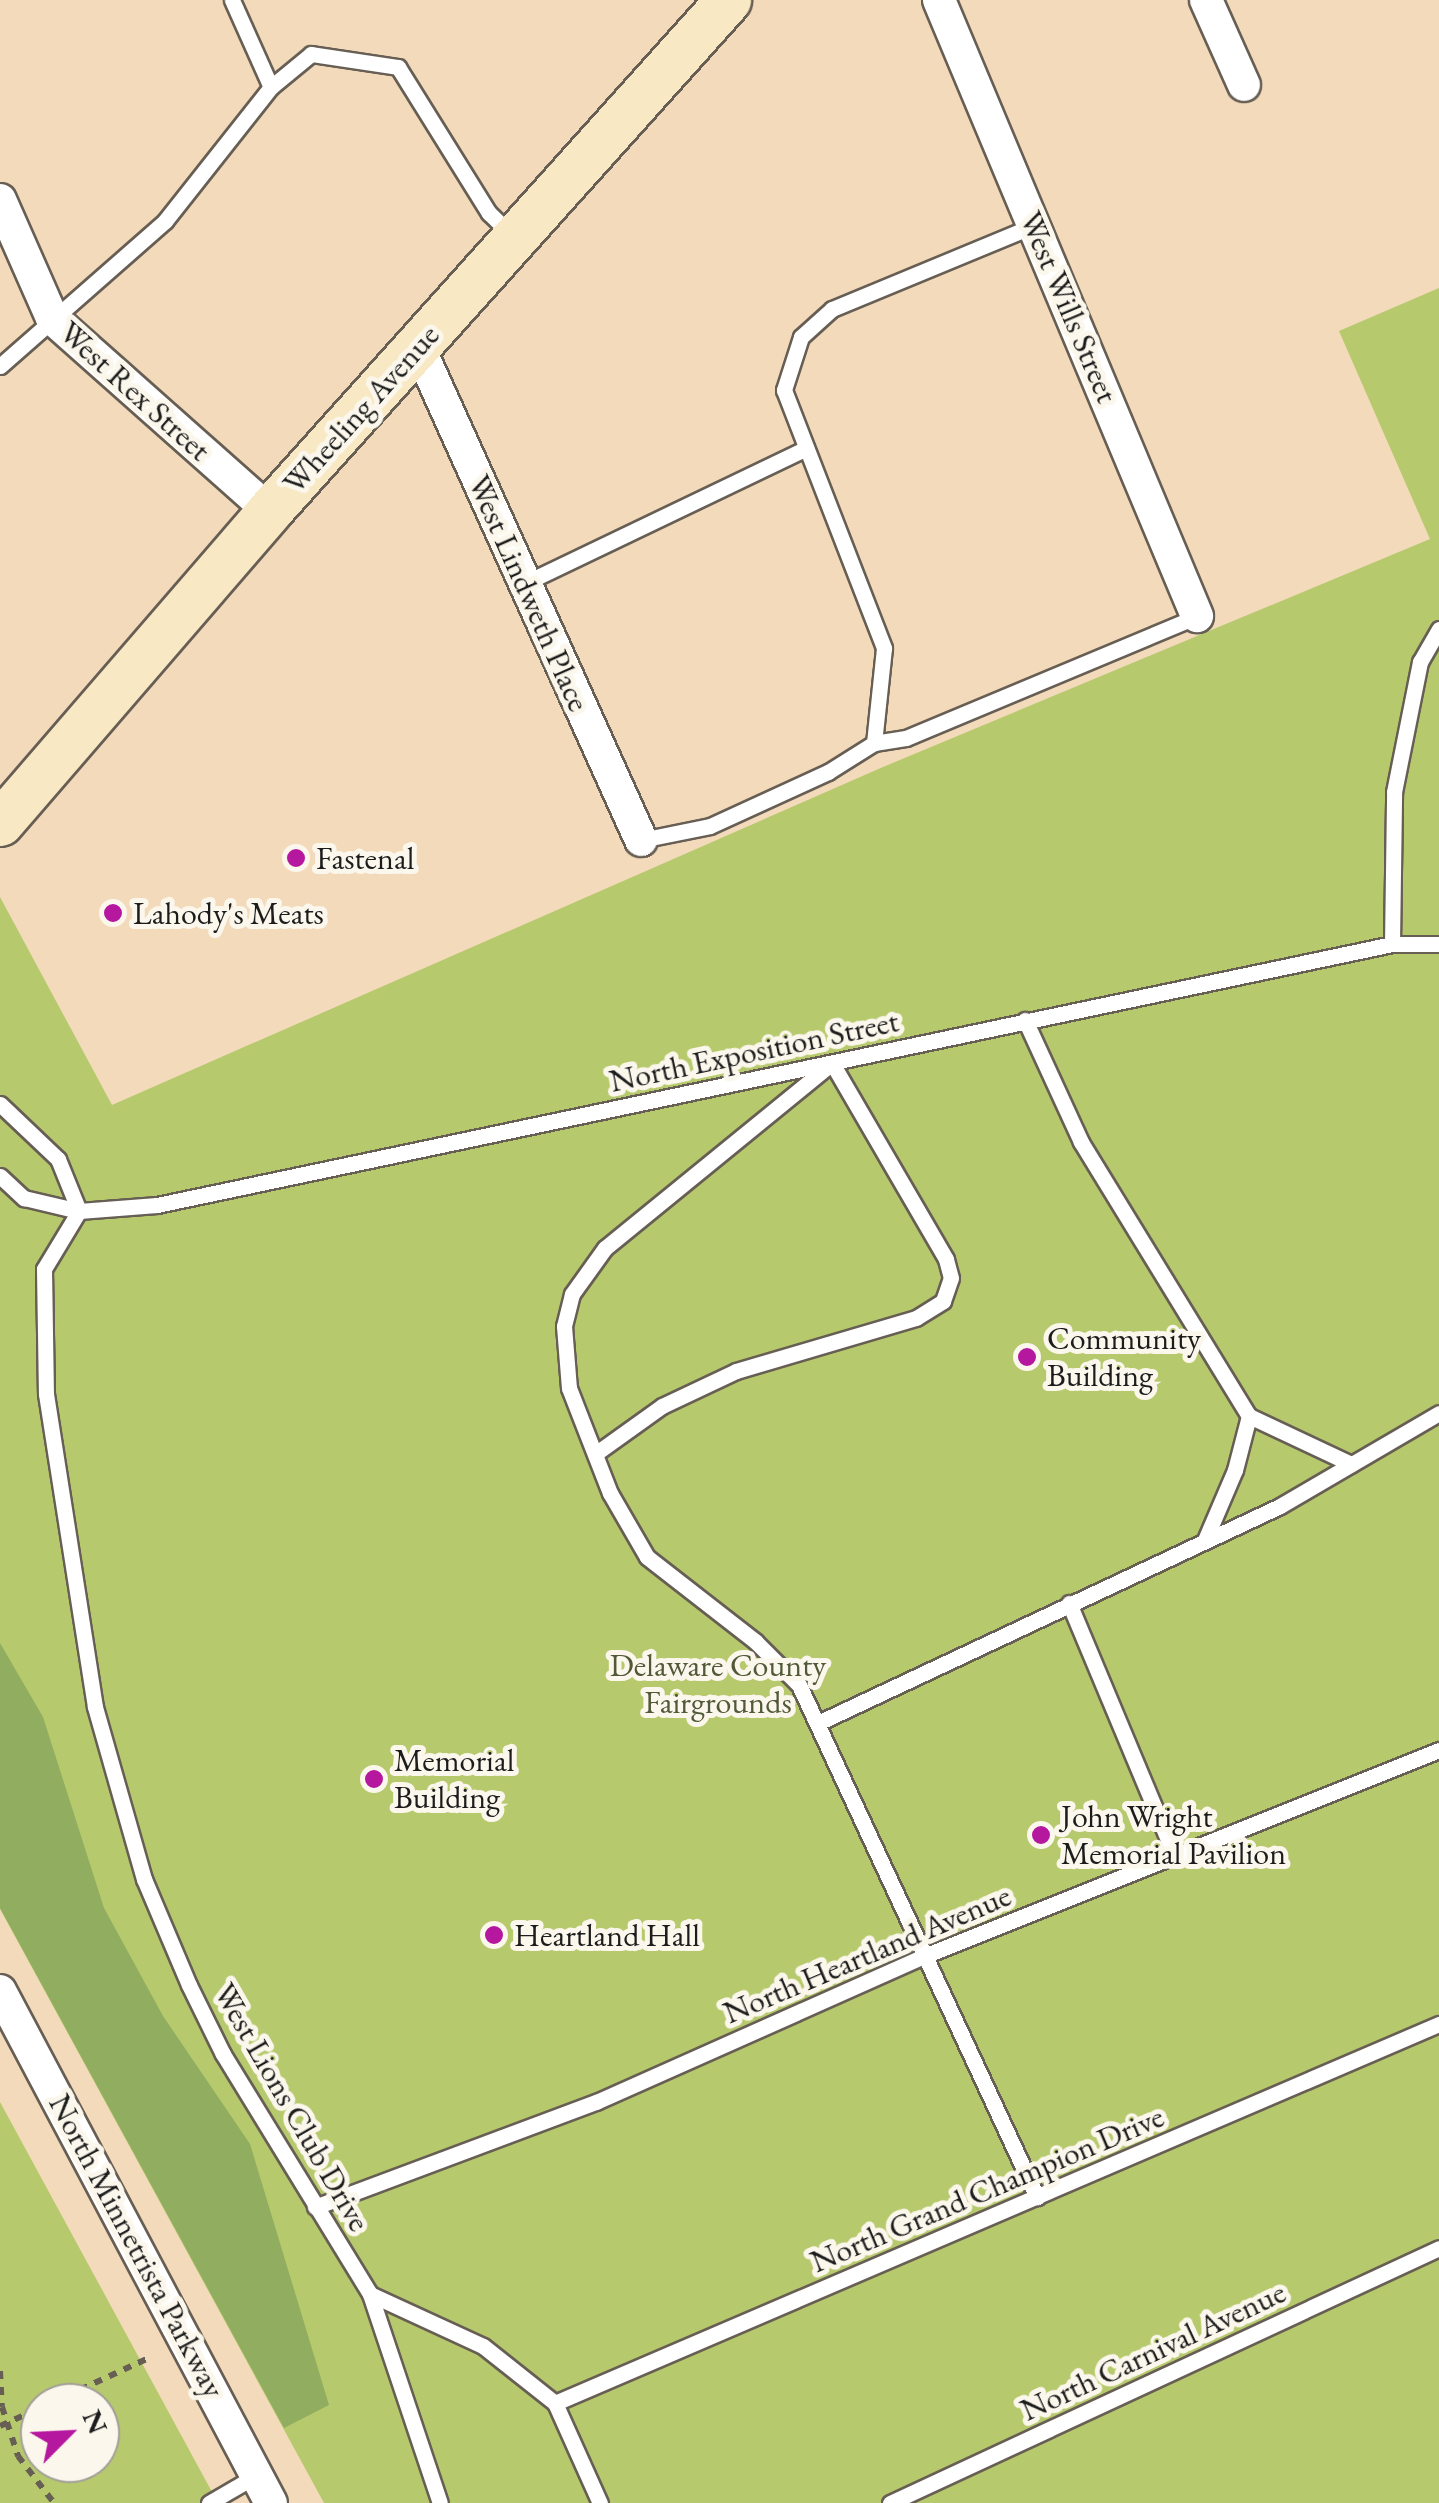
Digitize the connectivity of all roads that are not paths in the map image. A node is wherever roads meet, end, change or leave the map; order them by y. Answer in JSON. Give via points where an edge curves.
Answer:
{"nodes":[{"id":1,"x":232,"y":0,"type":"edge"},
{"id":2,"x":728,"y":0,"type":"edge"},
{"id":3,"x":939,"y":0,"type":"edge"},
{"id":4,"x":1206,"y":0,"type":"edge"},
{"id":5,"x":1244,"y":85,"type":"dead end"},
{"id":6,"x":271,"y":87,"type":"junction"},
{"id":7,"x":0,"y":200,"type":"edge"},
{"id":8,"x":1036,"y":225,"type":"junction"},
{"id":9,"x":514,"y":236,"type":"junction"},
{"id":10,"x":52,"y":318,"type":"junction"},
{"id":11,"x":418,"y":346,"type":"junction"},
{"id":12,"x":0,"y":366,"type":"edge"},
{"id":13,"x":805,"y":449,"type":"junction"},
{"id":14,"x":268,"y":511,"type":"junction"},
{"id":15,"x":525,"y":582,"type":"junction"},
{"id":16,"x":1197,"y":616,"type":"joint"},
{"id":17,"x":1439,"y":629,"type":"edge"},
{"id":18,"x":874,"y":743,"type":"junction"},
{"id":19,"x":0,"y":823,"type":"edge"},
{"id":20,"x":641,"y":840,"type":"joint"},
{"id":21,"x":1392,"y":944,"type":"junction"},
{"id":22,"x":1439,"y":944,"type":"edge"},
{"id":23,"x":1025,"y":1020,"type":"junction"},
{"id":24,"x":832,"y":1064,"type":"junction"},
{"id":25,"x":0,"y":1104,"type":"edge"},
{"id":26,"x":0,"y":1176,"type":"edge"},
{"id":27,"x":80,"y":1211,"type":"junction"},
{"id":28,"x":1439,"y":1413,"type":"edge"},
{"id":29,"x":1249,"y":1416,"type":"junction"},
{"id":30,"x":596,"y":1454,"type":"junction"},
{"id":31,"x":1352,"y":1464,"type":"junction"},
{"id":32,"x":1205,"y":1540,"type":"junction"},
{"id":33,"x":1070,"y":1604,"type":"junction"},
{"id":34,"x":820,"y":1722,"type":"junction"},
{"id":35,"x":1439,"y":1750,"type":"edge"},
{"id":36,"x":1175,"y":1856,"type":"junction"},
{"id":37,"x":924,"y":1956,"type":"junction"},
{"id":38,"x":3,"y":2002,"type":"edge"},
{"id":39,"x":1439,"y":2024,"type":"edge"},
{"id":40,"x":1036,"y":2198,"type":"junction"},
{"id":41,"x":316,"y":2206,"type":"junction"},
{"id":42,"x":1439,"y":2248,"type":"edge"},
{"id":43,"x":370,"y":2294,"type":"junction"},
{"id":44,"x":555,"y":2403,"type":"junction"},
{"id":45,"x":264,"y":2489,"type":"edge"},
{"id":46,"x":209,"y":2503,"type":"edge"},
{"id":47,"x":440,"y":2503,"type":"edge"},
{"id":48,"x":600,"y":2503,"type":"edge"},
{"id":49,"x":890,"y":2503,"type":"edge"}],
"edges":[{"from":1,"to":6,"type":"lane"},
{"from":2,"to":9,"type":"main road","name":"Wheeling Avenue"},
{"from":3,"to":8,"type":"street","name":"West Wills Street"},
{"from":4,"to":5,"type":"street"},
{"from":6,"to":9,"type":"lane","via":[[311,54],[398,67],[489,213]]},
{"from":6,"to":10,"type":"lane","via":[[165,221]]},
{"from":7,"to":10,"type":"street","name":"West Rex Street"},
{"from":8,"to":13,"type":"lane","via":[[832,309],[801,336],[784,390]]},
{"from":8,"to":16,"type":"street","name":"West Wills Street"},
{"from":9,"to":11,"type":"main road","name":"Wheeling Avenue"},
{"from":10,"to":12,"type":"lane"},
{"from":10,"to":14,"type":"street","name":"West Rex Street"},
{"from":11,"to":14,"type":"main road","name":"Wheeling Avenue"},
{"from":11,"to":15,"type":"street","name":"West Lindweth Place"},
{"from":13,"to":15,"type":"lane"},
{"from":13,"to":18,"type":"lane","via":[[884,648]]},
{"from":14,"to":19,"type":"main road","name":"Wheeling Avenue"},
{"from":15,"to":20,"type":"street","name":"West Lindweth Place"},
{"from":16,"to":18,"type":"lane","via":[[906,738]]},
{"from":17,"to":21,"type":"lane","via":[[1420,662],[1394,792]]},
{"from":18,"to":20,"type":"lane","via":[[828,772],[710,826]]},
{"from":21,"to":22,"type":"lane","name":"North Exposition Street"},
{"from":21,"to":23,"type":"lane","name":"North Exposition Street"},
{"from":23,"to":24,"type":"lane","name":"North Exposition Street"},
{"from":23,"to":29,"type":"lane","via":[[1082,1142]]},
{"from":24,"to":27,"type":"lane","name":"North Exposition Street","via":[[157,1205]]},
{"from":24,"to":30,"type":"lane","via":[[605,1248],[572,1294],[564,1326],[569,1388]]},
{"from":24,"to":30,"type":"lane","via":[[946,1259],[951,1278],[943,1301],[916,1318],[736,1372],[662,1406]]},
{"from":25,"to":27,"type":"lane","via":[[58,1159]]},
{"from":26,"to":27,"type":"lane","via":[[24,1198]]},
{"from":27,"to":41,"type":"lane","name":"West Lions Club Drive","via":[[44,1269],[46,1394],[95,1707],[144,1879],[189,1984]]},
{"from":28,"to":31,"type":"lane"},
{"from":29,"to":31,"type":"lane"},
{"from":29,"to":32,"type":"lane"},
{"from":30,"to":34,"type":"lane","via":[[646,1558],[756,1642],[798,1684]]},
{"from":31,"to":32,"type":"lane"},
{"from":32,"to":33,"type":"lane"},
{"from":33,"to":34,"type":"lane"},
{"from":33,"to":36,"type":"lane"},
{"from":34,"to":37,"type":"lane"},
{"from":35,"to":36,"type":"lane","name":"North Heartland Avenue"},
{"from":36,"to":37,"type":"lane","name":"North Heartland Avenue"},
{"from":37,"to":40,"type":"lane"},
{"from":37,"to":41,"type":"lane","name":"North Heartland Avenue","via":[[596,2102]]},
{"from":38,"to":45,"type":"street","name":"North Minnetrista Parkway"},
{"from":39,"to":40,"type":"lane","name":"North Grand Champion Drive"},
{"from":40,"to":44,"type":"lane","name":"North Grand Champion Drive"},
{"from":41,"to":43,"type":"lane","name":"West Lions Club Drive"},
{"from":42,"to":49,"type":"lane","name":"North Carnival Avenue"},
{"from":43,"to":44,"type":"lane","via":[[484,2346]]},
{"from":43,"to":47,"type":"lane","name":"West Lions Club Drive"},
{"from":44,"to":48,"type":"lane"},
{"from":45,"to":46,"type":"lane"}]}
